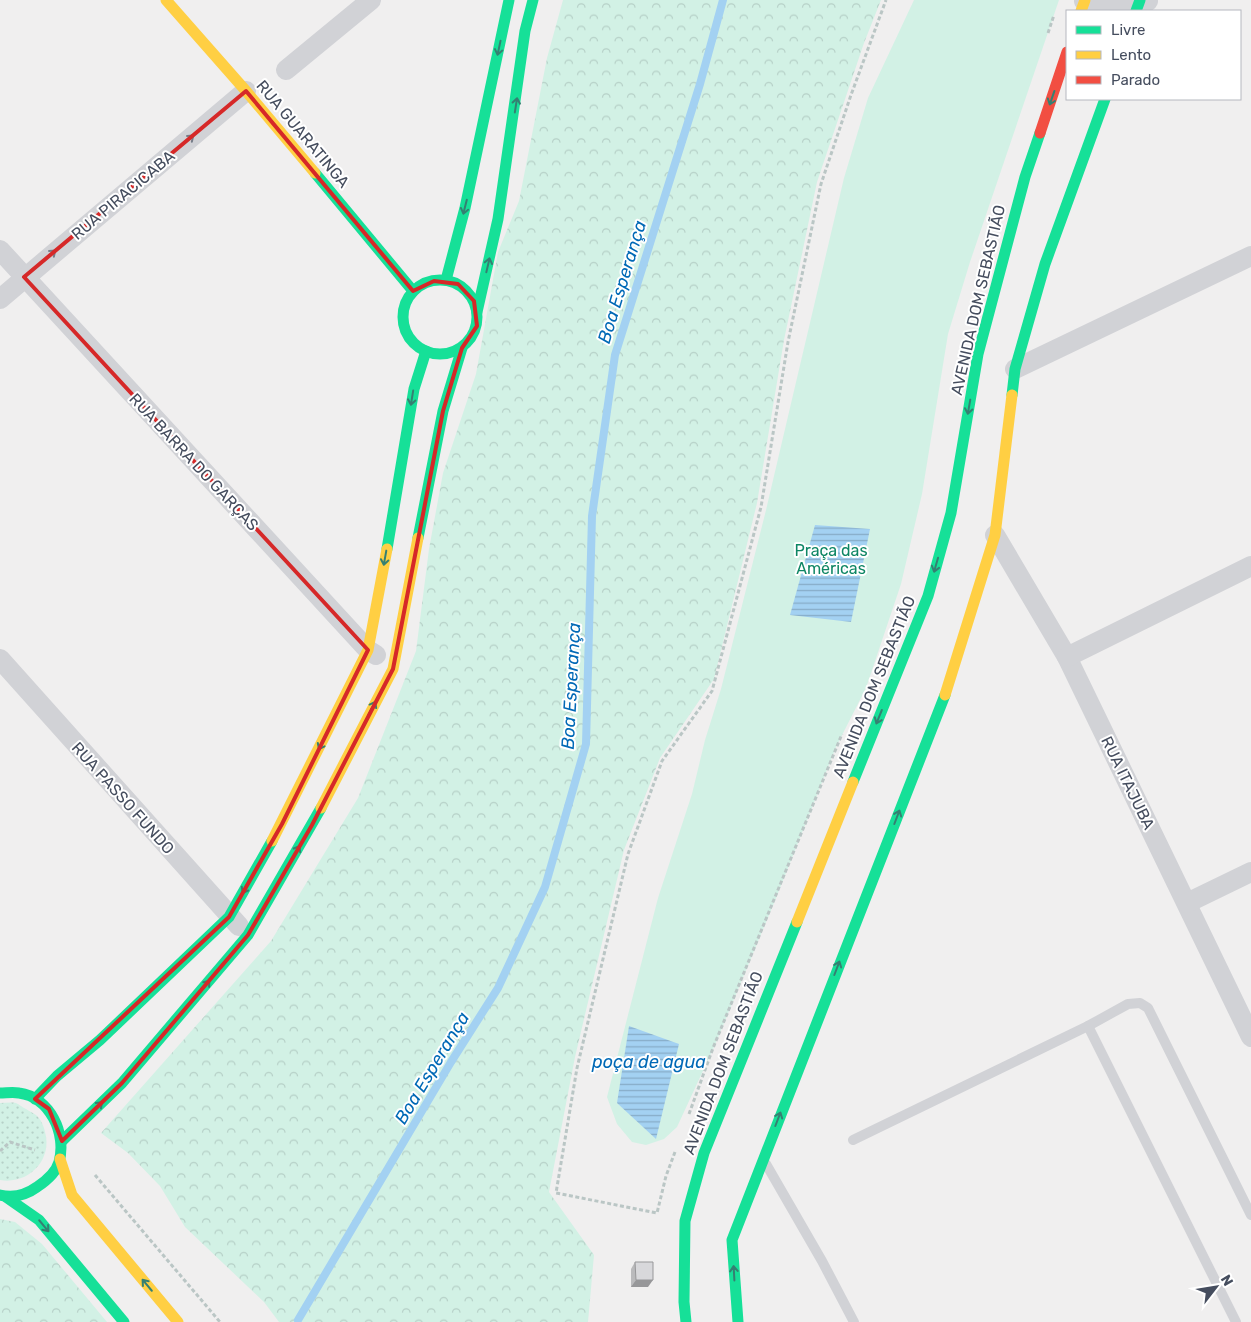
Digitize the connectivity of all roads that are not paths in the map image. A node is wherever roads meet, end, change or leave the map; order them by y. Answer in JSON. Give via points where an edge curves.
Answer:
{"nodes":[{"id":1,"x":166,"y":0,"type":"edge"},
{"id":2,"x":371,"y":0,"type":"edge"},
{"id":3,"x":508,"y":0,"type":"edge"},
{"id":4,"x":533,"y":0,"type":"edge"},
{"id":5,"x":1085,"y":0,"type":"edge"},
{"id":6,"x":1140,"y":3,"type":"edge"},
{"id":7,"x":1117,"y":10,"type":"edge"},
{"id":8,"x":1124,"y":10,"type":"edge"},
{"id":9,"x":1066,"y":55,"type":"edge"},
{"id":10,"x":286,"y":70,"type":"dead end"},
{"id":11,"x":246,"y":91,"type":"junction"},
{"id":12,"x":1105,"y":100,"type":"edge"},
{"id":13,"x":0,"y":250,"type":"edge"},
{"id":14,"x":1251,"y":256,"type":"edge"},
{"id":15,"x":24,"y":277,"type":"junction"},
{"id":16,"x":446,"y":280,"type":"junction"},
{"id":17,"x":413,"y":291,"type":"junction"},
{"id":18,"x":0,"y":299,"type":"edge"},
{"id":19,"x":477,"y":312,"type":"junction"},
{"id":20,"x":462,"y":348,"type":"junction"},
{"id":21,"x":426,"y":351,"type":"junction"},
{"id":22,"x":1015,"y":369,"type":"junction"},
{"id":23,"x":995,"y":535,"type":"junction"},
{"id":24,"x":1251,"y":566,"type":"edge"},
{"id":25,"x":368,"y":650,"type":"junction"},
{"id":26,"x":1067,"y":657,"type":"junction"},
{"id":27,"x":0,"y":659,"type":"edge"},
{"id":28,"x":393,"y":669,"type":"junction"},
{"id":29,"x":1251,"y":872,"type":"edge"},
{"id":30,"x":1186,"y":903,"type":"junction"},
{"id":31,"x":229,"y":917,"type":"junction"},
{"id":32,"x":248,"y":935,"type":"junction"},
{"id":33,"x":1088,"y":1026,"type":"junction"},
{"id":34,"x":1251,"y":1037,"type":"edge"},
{"id":35,"x":1,"y":1092,"type":"edge"},
{"id":36,"x":35,"y":1099,"type":"junction"},
{"id":37,"x":853,"y":1140,"type":"dead end"},
{"id":38,"x":62,"y":1141,"type":"junction"},
{"id":39,"x":762,"y":1158,"type":"junction"},
{"id":40,"x":60,"y":1159,"type":"junction"},
{"id":41,"x":3,"y":1196,"type":"edge"},
{"id":42,"x":1251,"y":1215,"type":"edge"},
{"id":43,"x":124,"y":1322,"type":"edge"},
{"id":44,"x":178,"y":1322,"type":"edge"},
{"id":45,"x":686,"y":1322,"type":"edge"},
{"id":46,"x":738,"y":1322,"type":"edge"},
{"id":47,"x":854,"y":1322,"type":"edge"},
{"id":48,"x":1236,"y":1322,"type":"edge"}],
"edges":[{"from":1,"to":11,"type":"street","name":"RUA GUARATINGA"},
{"from":2,"to":10,"type":"street"},
{"from":3,"to":16,"type":"street","one_way":true,"via":[[465,208]]},
{"from":19,"to":4,"type":"street","one_way":true,"via":[[498,219],[525,31]]},
{"from":5,"to":7,"type":"street"},
{"from":6,"to":8,"type":"street"},
{"from":9,"to":45,"type":"street","name":"AVENIDA DOM SEBASTIÃO","one_way":true,"via":[[1025,177],[978,354],[951,513],[928,596],[704,1153],[685,1221]]},
{"from":15,"to":11,"type":"street","name":"RUA PIRACICABA","one_way":true},
{"from":11,"to":17,"type":"street","name":"RUA GUARATINGA"},
{"from":12,"to":22,"type":"street","via":[[1045,264]]},
{"from":13,"to":15,"type":"street","name":"RUA BARRA DO GARÇAS"},
{"from":14,"to":22,"type":"street"},
{"from":15,"to":18,"type":"street","name":"RUA PIRACICABA"},
{"from":15,"to":25,"type":"street","name":"RUA BARRA DO GARÇAS"},
{"from":16,"to":17,"type":"street","via":[[423,284]]},
{"from":16,"to":19,"type":"street","via":[[467,291]]},
{"from":17,"to":21,"type":"street","via":[[403,317],[406,331],[414,344]]},
{"from":19,"to":20,"type":"street","via":[[477,326]]},
{"from":20,"to":21,"type":"street","via":[[438,354]]},
{"from":20,"to":28,"type":"street","via":[[443,411]]},
{"from":21,"to":25,"type":"street","one_way":true,"via":[[414,389]]},
{"from":22,"to":23,"type":"street"},
{"from":23,"to":26,"type":"street","name":"RUA ITAJUBA"},
{"from":39,"to":23,"type":"street","one_way":true,"via":[[946,691]]},
{"from":24,"to":26,"type":"street"},
{"from":25,"to":28,"type":"street","name":"RUA BARRA DO GARÇAS"},
{"from":25,"to":31,"type":"street","one_way":true,"via":[[282,824]]},
{"from":26,"to":30,"type":"street","name":"RUA ITAJUBA"},
{"from":27,"to":31,"type":"street","name":"RUA PASSO FUNDO"},
{"from":32,"to":28,"type":"street","one_way":true,"via":[[312,825]]},
{"from":29,"to":30,"type":"street"},
{"from":30,"to":34,"type":"street","name":"RUA ITAJUBA"},
{"from":31,"to":32,"type":"street","name":"RUA PASSO FUNDO"},
{"from":31,"to":36,"type":"street"},
{"from":38,"to":32,"type":"street","one_way":true,"via":[[122,1083]]},
{"from":33,"to":37,"type":"lane"},
{"from":33,"to":42,"type":"lane","via":[[1128,1004],[1140,1003],[1148,1008]]},
{"from":33,"to":48,"type":"lane"},
{"from":35,"to":36,"type":"street","via":[[20,1093]]},
{"from":36,"to":38,"type":"street","via":[[48,1109],[58,1124]]},
{"from":38,"to":40,"type":"street"},
{"from":46,"to":39,"type":"street","one_way":true,"via":[[732,1240]]},
{"from":39,"to":47,"type":"lane"},
{"from":40,"to":41,"type":"street","via":[[53,1175],[40,1187],[24,1195]]},
{"from":44,"to":40,"type":"street","one_way":true,"via":[[72,1196]]},
{"from":41,"to":43,"type":"street","one_way":true,"via":[[39,1220]]}]}
